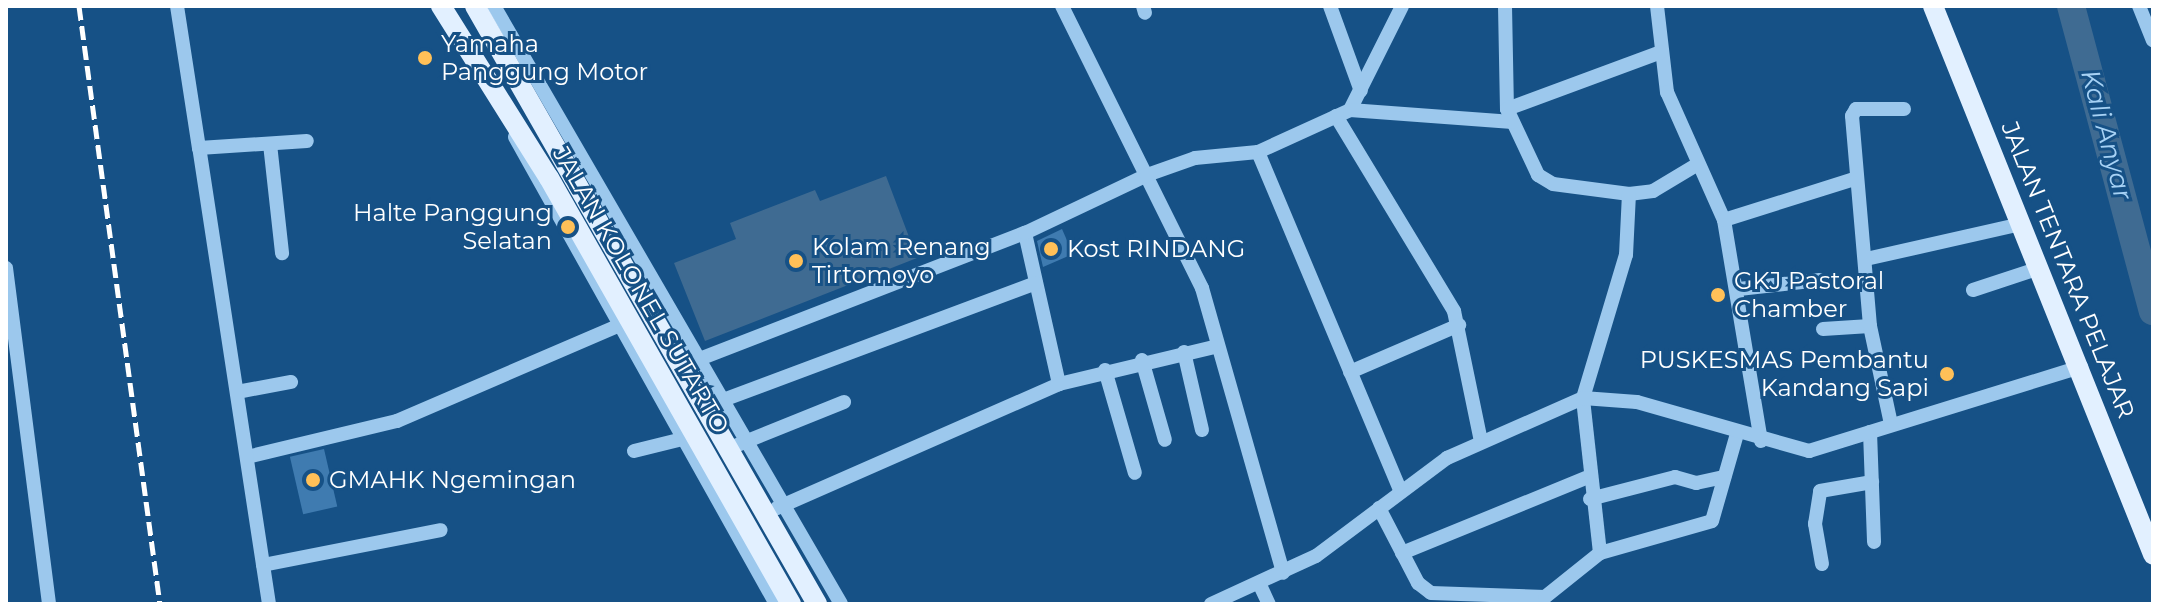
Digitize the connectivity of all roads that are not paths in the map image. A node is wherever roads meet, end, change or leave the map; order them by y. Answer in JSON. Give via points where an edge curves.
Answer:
{"nodes":[{"id":1,"x":177,"y":6,"type":"edge"},
{"id":2,"x":441,"y":6,"type":"edge"},
{"id":3,"x":475,"y":6,"type":"edge"},
{"id":4,"x":494,"y":6,"type":"edge"},
{"id":5,"x":1062,"y":6,"type":"edge"},
{"id":6,"x":1330,"y":6,"type":"edge"},
{"id":7,"x":1402,"y":6,"type":"edge"},
{"id":8,"x":1505,"y":6,"type":"edge"},
{"id":9,"x":1657,"y":6,"type":"edge"},
{"id":10,"x":1933,"y":6,"type":"edge"},
{"id":11,"x":2139,"y":6,"type":"edge"},
{"id":12,"x":2153,"y":40,"type":"edge"},
{"id":13,"x":510,"y":47,"type":"junction"},
{"id":14,"x":1661,"y":52,"type":"junction"},
{"id":15,"x":478,"y":64,"type":"junction"},
{"id":16,"x":1361,"y":91,"type":"junction"},
{"id":17,"x":1904,"y":109,"type":"dead end"},
{"id":18,"x":1343,"y":113,"type":"junction"},
{"id":19,"x":1510,"y":116,"type":"junction"},
{"id":20,"x":307,"y":141,"type":"dead end"},
{"id":21,"x":270,"y":144,"type":"junction"},
{"id":22,"x":199,"y":148,"type":"junction"},
{"id":23,"x":1258,"y":152,"type":"junction"},
{"id":24,"x":1698,"y":164,"type":"junction"},
{"id":25,"x":1147,"y":175,"type":"junction"},
{"id":26,"x":1857,"y":178,"type":"junction"},
{"id":27,"x":1629,"y":194,"type":"junction"},
{"id":28,"x":1724,"y":220,"type":"junction"},
{"id":29,"x":2021,"y":224,"type":"junction"},
{"id":30,"x":1025,"y":233,"type":"junction"},
{"id":31,"x":282,"y":253,"type":"dead end"},
{"id":32,"x":1866,"y":259,"type":"junction"},
{"id":33,"x":6,"y":268,"type":"edge"},
{"id":34,"x":2040,"y":268,"type":"junction"},
{"id":35,"x":1819,"y":280,"type":"dead end"},
{"id":36,"x":1036,"y":283,"type":"junction"},
{"id":37,"x":1739,"y":289,"type":"junction"},
{"id":38,"x":1973,"y":290,"type":"dead end"},
{"id":39,"x":622,"y":324,"type":"junction"},
{"id":40,"x":1459,"y":325,"type":"junction"},
{"id":41,"x":1870,"y":326,"type":"junction"},
{"id":42,"x":1823,"y":329,"type":"dead end"},
{"id":43,"x":1214,"y":347,"type":"dead end"},
{"id":44,"x":1184,"y":352,"type":"junction"},
{"id":45,"x":1142,"y":360,"type":"junction"},
{"id":46,"x":694,"y":361,"type":"junction"},
{"id":47,"x":2081,"y":367,"type":"junction"},
{"id":48,"x":1105,"y":370,"type":"junction"},
{"id":49,"x":1350,"y":372,"type":"junction"},
{"id":50,"x":291,"y":382,"type":"dead end"},
{"id":51,"x":1059,"y":384,"type":"junction"},
{"id":52,"x":237,"y":392,"type":"junction"},
{"id":53,"x":728,"y":398,"type":"junction"},
{"id":54,"x":1583,"y":398,"type":"junction"},
{"id":55,"x":844,"y":402,"type":"dead end"},
{"id":56,"x":707,"y":406,"type":"junction"},
{"id":57,"x":1891,"y":424,"type":"junction"},
{"id":58,"x":1202,"y":430,"type":"dead end"},
{"id":59,"x":1870,"y":432,"type":"junction"},
{"id":60,"x":1737,"y":434,"type":"junction"},
{"id":61,"x":683,"y":439,"type":"junction"},
{"id":62,"x":751,"y":439,"type":"junction"},
{"id":63,"x":1165,"y":440,"type":"dead end"},
{"id":64,"x":1481,"y":441,"type":"junction"},
{"id":65,"x":1761,"y":441,"type":"junction"},
{"id":66,"x":730,"y":448,"type":"junction"},
{"id":67,"x":634,"y":451,"type":"dead end"},
{"id":68,"x":247,"y":457,"type":"junction"},
{"id":69,"x":1135,"y":473,"type":"dead end"},
{"id":70,"x":1724,"y":477,"type":"junction"},
{"id":71,"x":1586,"y":478,"type":"junction"},
{"id":72,"x":1872,"y":482,"type":"junction"},
{"id":73,"x":1400,"y":490,"type":"junction"},
{"id":74,"x":1590,"y":499,"type":"junction"},
{"id":75,"x":1379,"y":508,"type":"junction"},
{"id":76,"x":776,"y":509,"type":"junction"},
{"id":77,"x":441,"y":530,"type":"dead end"},
{"id":78,"x":1874,"y":542,"type":"dead end"},
{"id":79,"x":1402,"y":553,"type":"junction"},
{"id":80,"x":1600,"y":553,"type":"junction"},
{"id":81,"x":2153,"y":554,"type":"edge"},
{"id":82,"x":1822,"y":564,"type":"dead end"},
{"id":83,"x":263,"y":565,"type":"junction"},
{"id":84,"x":1283,"y":573,"type":"junction"},
{"id":85,"x":1259,"y":583,"type":"junction"},
{"id":86,"x":49,"y":604,"type":"edge"},
{"id":87,"x":269,"y":604,"type":"edge"},
{"id":88,"x":776,"y":604,"type":"edge"},
{"id":89,"x":791,"y":604,"type":"edge"},
{"id":90,"x":817,"y":604,"type":"edge"},
{"id":91,"x":841,"y":604,"type":"edge"},
{"id":92,"x":1211,"y":604,"type":"edge"},
{"id":93,"x":1269,"y":604,"type":"edge"}],
"edges":[{"from":1,"to":22,"type":"street"},
{"from":2,"to":15,"type":"main road","name":"JALAN KOLONEL SUTARTO"},
{"from":3,"to":13,"type":"main road","name":"JALAN KOLONEL SUTARTO"},
{"from":4,"to":13,"type":"street"},
{"from":5,"to":25,"type":"street"},
{"from":6,"to":16,"type":"street"},
{"from":7,"to":16,"type":"street"},
{"from":8,"to":19,"type":"street"},
{"from":9,"to":14,"type":"street"},
{"from":10,"to":29,"type":"main road","name":"JALAN TENTARA PELAJAR"},
{"from":11,"to":12,"type":"street"},
{"from":13,"to":15,"type":"main road"},
{"from":13,"to":46,"type":"main road","name":"JALAN KOLONEL SUTARTO"},
{"from":14,"to":19,"type":"street"},
{"from":14,"to":24,"type":"street","via":[[1667,92]]},
{"from":15,"to":39,"type":"main road","name":"JALAN KOLONEL SUTARTO"},
{"from":16,"to":18,"type":"street"},
{"from":17,"to":26,"type":"street","via":[[1852,112]]},
{"from":18,"to":19,"type":"street"},
{"from":18,"to":23,"type":"street"},
{"from":18,"to":40,"type":"street","via":[[1423,250]]},
{"from":19,"to":27,"type":"street","via":[[1547,181]]},
{"from":20,"to":21,"type":"street"},
{"from":21,"to":22,"type":"street"},
{"from":21,"to":31,"type":"street"},
{"from":22,"to":52,"type":"street"},
{"from":23,"to":25,"type":"street","via":[[1195,158]]},
{"from":23,"to":49,"type":"street"},
{"from":24,"to":27,"type":"street","via":[[1653,191]]},
{"from":24,"to":28,"type":"street"},
{"from":25,"to":30,"type":"street"},
{"from":25,"to":84,"type":"street","via":[[1212,316]]},
{"from":26,"to":28,"type":"street"},
{"from":26,"to":32,"type":"street"},
{"from":27,"to":54,"type":"street","via":[[1622,269]]},
{"from":28,"to":37,"type":"street"},
{"from":29,"to":32,"type":"street"},
{"from":29,"to":34,"type":"main road","name":"JALAN TENTARA PELAJAR"},
{"from":30,"to":36,"type":"street"},
{"from":30,"to":46,"type":"street"},
{"from":32,"to":41,"type":"street"},
{"from":33,"to":86,"type":"street"},
{"from":34,"to":38,"type":"street"},
{"from":34,"to":47,"type":"main road","name":"JALAN TENTARA PELAJAR"},
{"from":35,"to":37,"type":"street"},
{"from":36,"to":51,"type":"street"},
{"from":36,"to":53,"type":"street"},
{"from":37,"to":65,"type":"street"},
{"from":39,"to":61,"type":"street"},
{"from":39,"to":68,"type":"street","via":[[397,421]]},
{"from":39,"to":89,"type":"main road","name":"JALAN KOLONEL SUTARTO"},
{"from":40,"to":49,"type":"street"},
{"from":40,"to":64,"type":"street"},
{"from":41,"to":42,"type":"street"},
{"from":41,"to":57,"type":"street"},
{"from":43,"to":44,"type":"street"},
{"from":44,"to":45,"type":"street"},
{"from":44,"to":58,"type":"street"},
{"from":45,"to":48,"type":"street"},
{"from":45,"to":63,"type":"street"},
{"from":46,"to":53,"type":"street"},
{"from":46,"to":56,"type":"main road","name":"JALAN KOLONEL SUTARTO"},
{"from":47,"to":57,"type":"street"},
{"from":47,"to":81,"type":"main road","name":"JALAN TENTARA PELAJAR"},
{"from":48,"to":51,"type":"street"},
{"from":48,"to":69,"type":"street"},
{"from":49,"to":73,"type":"street"},
{"from":50,"to":52,"type":"street"},
{"from":51,"to":76,"type":"street"},
{"from":52,"to":68,"type":"street"},
{"from":53,"to":56,"type":"street"},
{"from":53,"to":62,"type":"street"},
{"from":54,"to":60,"type":"street","via":[[1637,402]]},
{"from":54,"to":64,"type":"street"},
{"from":54,"to":71,"type":"street"},
{"from":55,"to":62,"type":"street"},
{"from":56,"to":66,"type":"main road","name":"JALAN KOLONEL SUTARTO"},
{"from":57,"to":59,"type":"street"},
{"from":59,"to":65,"type":"street","via":[[1809,451]]},
{"from":59,"to":72,"type":"street"},
{"from":60,"to":65,"type":"street"},
{"from":60,"to":70,"type":"street"},
{"from":61,"to":67,"type":"street"},
{"from":61,"to":88,"type":"street"},
{"from":62,"to":66,"type":"street"},
{"from":62,"to":76,"type":"street"},
{"from":64,"to":73,"type":"street"},
{"from":66,"to":76,"type":"main road","name":"JALAN KOLONEL SUTARTO"},
{"from":68,"to":83,"type":"street"},
{"from":70,"to":74,"type":"street","via":[[1696,483],[1675,477]]},
{"from":70,"to":80,"type":"street","via":[[1712,521]]},
{"from":71,"to":74,"type":"street"},
{"from":71,"to":79,"type":"street"},
{"from":72,"to":78,"type":"street"},
{"from":72,"to":82,"type":"street","via":[[1820,491],[1815,524]]},
{"from":73,"to":75,"type":"street"},
{"from":74,"to":80,"type":"street"},
{"from":75,"to":79,"type":"street"},
{"from":75,"to":84,"type":"street"},
{"from":76,"to":90,"type":"main road","name":"JALAN KOLONEL SUTARTO"},
{"from":76,"to":91,"type":"street"},
{"from":77,"to":83,"type":"street"},
{"from":79,"to":80,"type":"street","via":[[1431,593],[1534,599],[1559,590]]},
{"from":83,"to":87,"type":"street"},
{"from":84,"to":85,"type":"street"},
{"from":85,"to":92,"type":"street"},
{"from":85,"to":93,"type":"street"}]}
